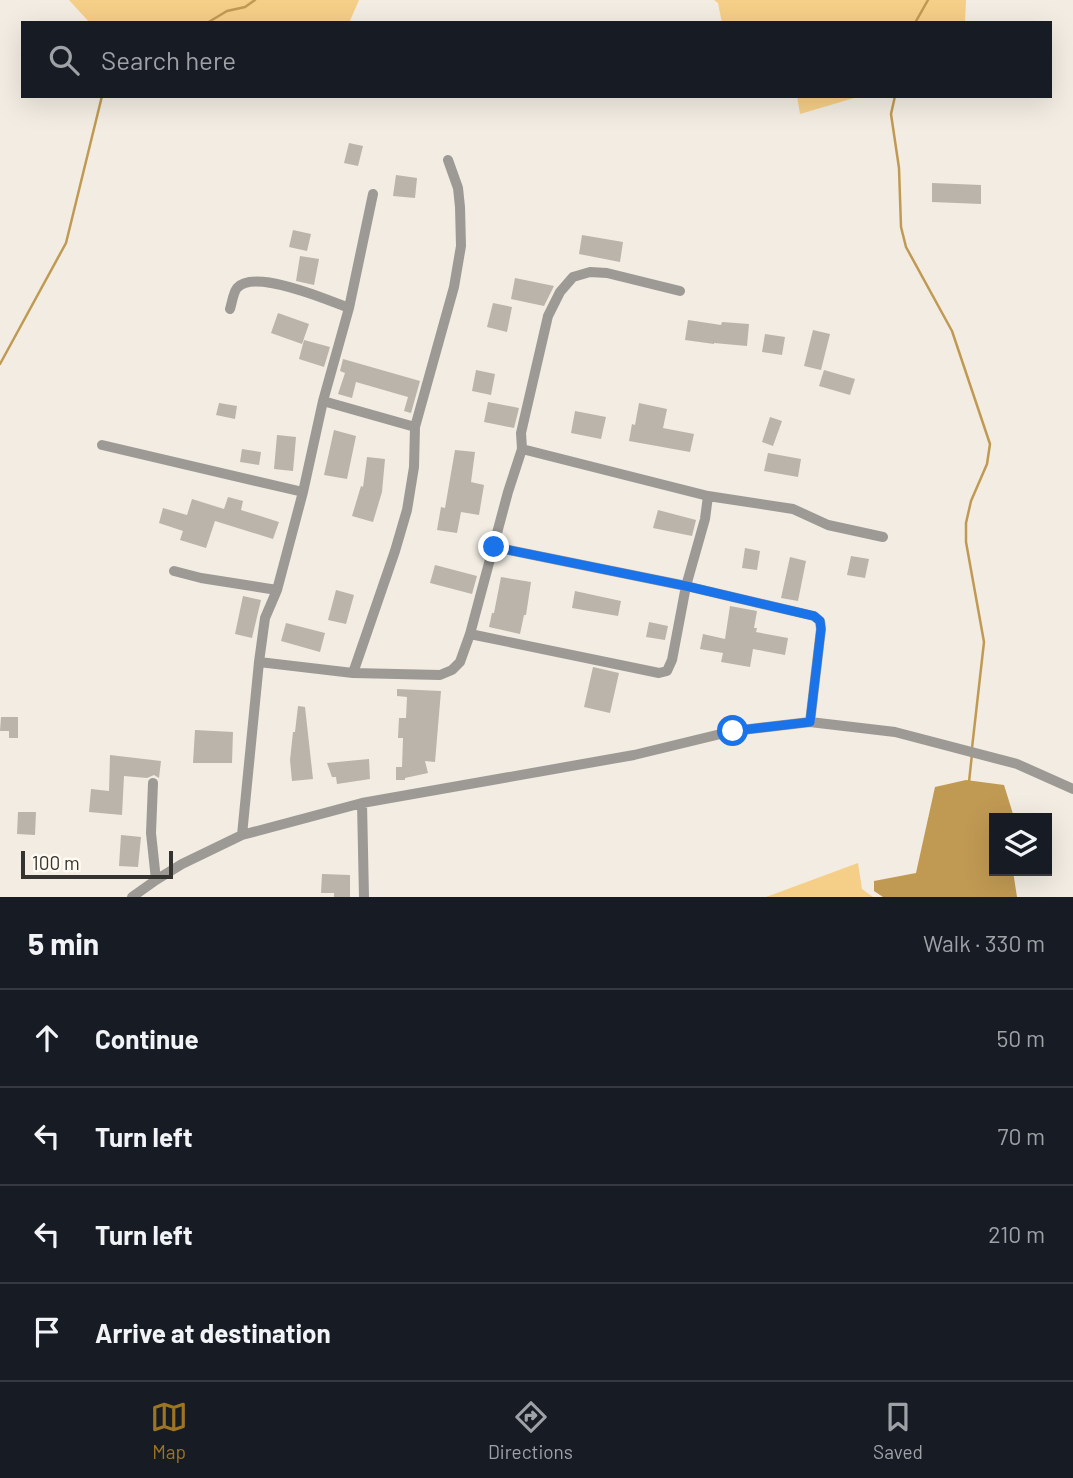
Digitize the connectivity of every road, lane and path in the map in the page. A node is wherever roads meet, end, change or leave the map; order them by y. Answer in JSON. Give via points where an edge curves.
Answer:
{"nodes":[{"id":1,"x":448,"y":160,"type":"dead end"},
{"id":2,"x":373,"y":194,"type":"dead end"},
{"id":3,"x":680,"y":291,"type":"dead end"},
{"id":4,"x":349,"y":308,"type":"junction"},
{"id":5,"x":230,"y":309,"type":"dead end"},
{"id":6,"x":323,"y":401,"type":"junction"},
{"id":7,"x":415,"y":427,"type":"junction"},
{"id":8,"x":102,"y":445,"type":"dead end"},
{"id":9,"x":522,"y":449,"type":"junction"},
{"id":10,"x":303,"y":492,"type":"junction"},
{"id":11,"x":708,"y":496,"type":"junction"},
{"id":12,"x":883,"y":537,"type":"dead end"},
{"id":13,"x":494,"y":547,"type":"junction"},
{"id":14,"x":174,"y":571,"type":"dead end"},
{"id":15,"x":686,"y":586,"type":"junction"},
{"id":16,"x":277,"y":590,"type":"junction"},
{"id":17,"x":470,"y":634,"type":"junction"},
{"id":18,"x":259,"y":662,"type":"junction"},
{"id":19,"x":354,"y":673,"type":"junction"},
{"id":20,"x":810,"y":722,"type":"junction"},
{"id":21,"x":153,"y":783,"type":"dead end"},
{"id":22,"x":1073,"y":789,"type":"edge"},
{"id":23,"x":362,"y":803,"type":"junction"},
{"id":24,"x":242,"y":835,"type":"junction"},
{"id":25,"x":156,"y":880,"type":"junction"},
{"id":26,"x":132,"y":897,"type":"edge"},
{"id":27,"x":363,"y":897,"type":"edge"}],
"edges":[{"from":1,"to":7,"type":"street","via":[[458,188],[461,246],[449,308]]},
{"from":2,"to":4,"type":"street"},
{"from":3,"to":9,"type":"street","via":[[607,273],[573,277],[548,316],[521,433]]},
{"from":4,"to":5,"type":"street","via":[[297,289],[257,281],[244,282],[236,289]]},
{"from":4,"to":6,"type":"street"},
{"from":6,"to":7,"type":"street"},
{"from":6,"to":10,"type":"street"},
{"from":7,"to":19,"type":"street","via":[[407,510]]},
{"from":8,"to":10,"type":"street"},
{"from":9,"to":11,"type":"street"},
{"from":9,"to":13,"type":"street"},
{"from":10,"to":16,"type":"street"},
{"from":11,"to":12,"type":"street","via":[[793,509],[828,525]]},
{"from":11,"to":15,"type":"street"},
{"from":13,"to":15,"type":"street"},
{"from":13,"to":17,"type":"street"},
{"from":14,"to":16,"type":"street"},
{"from":15,"to":17,"type":"street","via":[[672,660],[667,671],[659,673]]},
{"from":15,"to":20,"type":"street","via":[[820,621]]},
{"from":16,"to":18,"type":"street","via":[[265,618]]},
{"from":17,"to":19,"type":"street","via":[[460,662],[440,675]]},
{"from":18,"to":19,"type":"street"},
{"from":18,"to":24,"type":"street"},
{"from":20,"to":22,"type":"street","via":[[907,735],[1017,764]]},
{"from":20,"to":23,"type":"street","via":[[733,731],[634,755]]},
{"from":21,"to":25,"type":"street","via":[[151,833]]},
{"from":23,"to":24,"type":"street"},
{"from":23,"to":27,"type":"street"},
{"from":24,"to":25,"type":"street"},
{"from":25,"to":26,"type":"street"}]}
